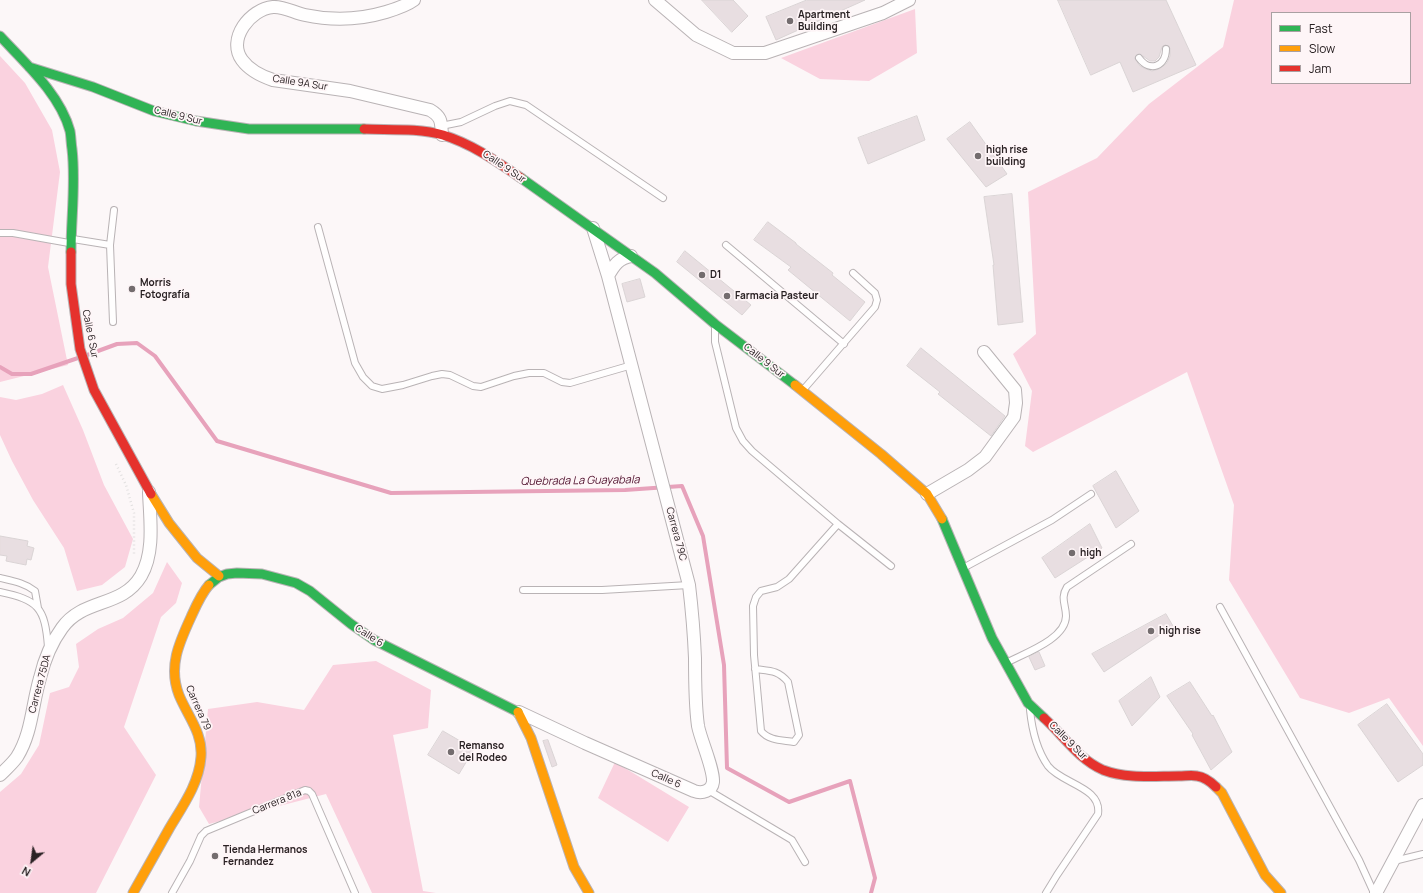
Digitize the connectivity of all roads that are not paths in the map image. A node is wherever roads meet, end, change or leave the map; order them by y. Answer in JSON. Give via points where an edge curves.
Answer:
{"nodes":[{"id":1,"x":414,"y":0,"type":"edge"},
{"id":2,"x":655,"y":0,"type":"edge"},
{"id":3,"x":909,"y":0,"type":"edge"},
{"id":4,"x":398,"y":5,"type":"edge"},
{"id":5,"x":0,"y":36,"type":"edge"},
{"id":6,"x":1166,"y":49,"type":"dead end"},
{"id":7,"x":1139,"y":58,"type":"dead end"},
{"id":8,"x":29,"y":67,"type":"junction"},
{"id":9,"x":441,"y":131,"type":"junction"},
{"id":10,"x":663,"y":198,"type":"dead end"},
{"id":11,"x":114,"y":210,"type":"dead end"},
{"id":12,"x":318,"y":227,"type":"dead end"},
{"id":13,"x":593,"y":228,"type":"junction"},
{"id":14,"x":0,"y":233,"type":"edge"},
{"id":15,"x":71,"y":241,"type":"junction"},
{"id":16,"x":110,"y":245,"type":"junction"},
{"id":17,"x":726,"y":245,"type":"dead end"},
{"id":18,"x":631,"y":256,"type":"junction"},
{"id":19,"x":853,"y":273,"type":"dead end"},
{"id":20,"x":608,"y":276,"type":"junction"},
{"id":21,"x":113,"y":322,"type":"dead end"},
{"id":22,"x":715,"y":324,"type":"junction"},
{"id":23,"x":844,"y":344,"type":"junction"},
{"id":24,"x":984,"y":352,"type":"dead end"},
{"id":25,"x":632,"y":365,"type":"junction"},
{"id":26,"x":802,"y":391,"type":"junction"},
{"id":27,"x":148,"y":491,"type":"junction"},
{"id":28,"x":927,"y":494,"type":"junction"},
{"id":29,"x":1091,"y":494,"type":"dead end"},
{"id":30,"x":838,"y":524,"type":"junction"},
{"id":31,"x":1131,"y":544,"type":"dead end"},
{"id":32,"x":891,"y":566,"type":"dead end"},
{"id":33,"x":964,"y":568,"type":"junction"},
{"id":34,"x":219,"y":576,"type":"junction"},
{"id":35,"x":0,"y":578,"type":"edge"},
{"id":36,"x":689,"y":585,"type":"junction"},
{"id":37,"x":523,"y":590,"type":"dead end"},
{"id":38,"x":0,"y":592,"type":"edge"},
{"id":39,"x":1220,"y":607,"type":"dead end"},
{"id":40,"x":38,"y":608,"type":"junction"},
{"id":41,"x":48,"y":652,"type":"junction"},
{"id":42,"x":1007,"y":663,"type":"junction"},
{"id":43,"x":756,"y":669,"type":"junction"},
{"id":44,"x":1028,"y":703,"type":"junction"},
{"id":45,"x":519,"y":712,"type":"junction"},
{"id":46,"x":0,"y":774,"type":"edge"},
{"id":47,"x":706,"y":791,"type":"junction"},
{"id":48,"x":1423,"y":805,"type":"edge"},
{"id":49,"x":1423,"y":854,"type":"edge"},
{"id":50,"x":1394,"y":861,"type":"junction"},
{"id":51,"x":805,"y":862,"type":"dead end"},
{"id":52,"x":133,"y":893,"type":"edge"},
{"id":53,"x":172,"y":893,"type":"edge"},
{"id":54,"x":355,"y":893,"type":"edge"},
{"id":55,"x":589,"y":893,"type":"edge"},
{"id":56,"x":1046,"y":893,"type":"edge"},
{"id":57,"x":1281,"y":893,"type":"edge"},
{"id":58,"x":1375,"y":893,"type":"edge"}],
"edges":[{"from":1,"to":4,"type":"street","name":"Calle 9A Sur","via":[[408,5]]},
{"from":2,"to":3,"type":"street","via":[[696,35],[733,53],[765,53],[883,13]]},
{"from":4,"to":9,"type":"street","name":"Calle 9A Sur","via":[[372,16],[340,20],[275,7],[268,8],[256,13],[243,27],[237,43],[238,52],[243,62],[252,70],[273,80],[350,91],[430,110],[440,118]]},
{"from":5,"to":8,"type":"street","name":"Calle 9 Sur"},
{"from":6,"to":7,"type":"lane","via":[[1166,56],[1160,64],[1146,65]]},
{"from":8,"to":9,"type":"street","name":"Calle 9 Sur","via":[[94,87],[154,111],[220,126],[249,129]]},
{"from":8,"to":15,"type":"street","name":"Calle 6 Sur","via":[[52,94],[70,131],[74,168]]},
{"from":9,"to":10,"type":"lane","via":[[510,101],[526,105]]},
{"from":9,"to":13,"type":"street","name":"Calle 9 Sur","via":[[488,155]]},
{"from":11,"to":16,"type":"lane"},
{"from":12,"to":25,"type":"lane","via":[[355,364],[362,377],[372,386],[382,389],[442,374],[481,387],[529,373],[544,373],[570,383]]},
{"from":13,"to":18,"type":"street","name":"Calle 9 Sur"},
{"from":13,"to":20,"type":"street","name":"Carrera 79C"},
{"from":14,"to":15,"type":"lane"},
{"from":15,"to":16,"type":"lane"},
{"from":15,"to":27,"type":"street","name":"Calle 6 Sur","via":[[71,284],[80,349],[94,390]]},
{"from":16,"to":21,"type":"lane"},
{"from":17,"to":23,"type":"lane"},
{"from":18,"to":20,"type":"street","via":[[624,257],[614,264]]},
{"from":18,"to":22,"type":"street","name":"Calle 9 Sur"},
{"from":19,"to":23,"type":"lane","via":[[875,293],[877,300],[875,308]]},
{"from":20,"to":25,"type":"street","name":"Carrera 79C"},
{"from":22,"to":26,"type":"street","name":"Calle 9 Sur"},
{"from":22,"to":30,"type":"lane","via":[[716,342],[736,428],[743,441]]},
{"from":23,"to":26,"type":"lane"},
{"from":24,"to":28,"type":"street","via":[[1015,390],[1014,417],[986,457]]},
{"from":25,"to":36,"type":"street","name":"Carrera 79C"},
{"from":26,"to":28,"type":"street","name":"Calle 9 Sur"},
{"from":27,"to":34,"type":"street","name":"Calle 6 Sur","via":[[197,558]]},
{"from":27,"to":41,"type":"street","name":"Carrera 75DA","via":[[150,541],[148,561],[141,575],[131,590],[75,614],[61,629]]},
{"from":28,"to":33,"type":"street","name":"Calle 9 Sur","via":[[945,524]]},
{"from":29,"to":33,"type":"lane","via":[[1052,520]]},
{"from":30,"to":32,"type":"lane"},
{"from":30,"to":43,"type":"lane","via":[[789,580],[777,587],[761,591],[756,597],[753,606]]},
{"from":31,"to":42,"type":"lane","via":[[1067,587],[1064,592],[1066,618],[1062,630],[1048,642]]},
{"from":33,"to":42,"type":"street","name":"Calle 9 Sur","via":[[992,638]]},
{"from":34,"to":45,"type":"street","name":"Calle 6","via":[[253,573],[292,581],[313,593],[374,640]]},
{"from":34,"to":52,"type":"street","name":"Carrera 79","via":[[203,592],[196,604],[177,650],[174,664],[177,689],[200,736],[202,748],[197,774],[184,804]]},
{"from":35,"to":40,"type":"lane","via":[[35,591]]},
{"from":36,"to":37,"type":"lane","via":[[602,590]]},
{"from":36,"to":47,"type":"street","name":"Carrera 79C","via":[[694,629],[696,711],[713,782]]},
{"from":38,"to":40,"type":"lane","via":[[20,596]]},
{"from":39,"to":58,"type":"lane"},
{"from":40,"to":41,"type":"lane","via":[[46,626]]},
{"from":41,"to":46,"type":"street","name":"Carrera 75DA","via":[[28,733],[16,758]]},
{"from":42,"to":44,"type":"street","name":"Calle 9 Sur"},
{"from":43,"to":43,"type":"lane","via":[[776,672],[788,682],[799,735],[794,742],[771,738],[761,731]]},
{"from":44,"to":56,"type":"lane","via":[[1033,734],[1049,767],[1088,792],[1095,798],[1099,807],[1098,814]]},
{"from":44,"to":57,"type":"street","name":"Calle 9 Sur","via":[[1073,749],[1090,763],[1104,770],[1135,776],[1198,776],[1210,781],[1222,793],[1265,875]]},
{"from":45,"to":47,"type":"street","name":"Calle 6","via":[[694,791]]},
{"from":45,"to":55,"type":"street","via":[[531,738],[574,867]]},
{"from":47,"to":51,"type":"lane","via":[[792,840]]},
{"from":48,"to":50,"type":"street"},
{"from":49,"to":50,"type":"lane"},
{"from":50,"to":58,"type":"street"},
{"from":53,"to":54,"type":"lane","name":"Carrera 81a","via":[[206,832],[305,790],[312,794]]}]}
